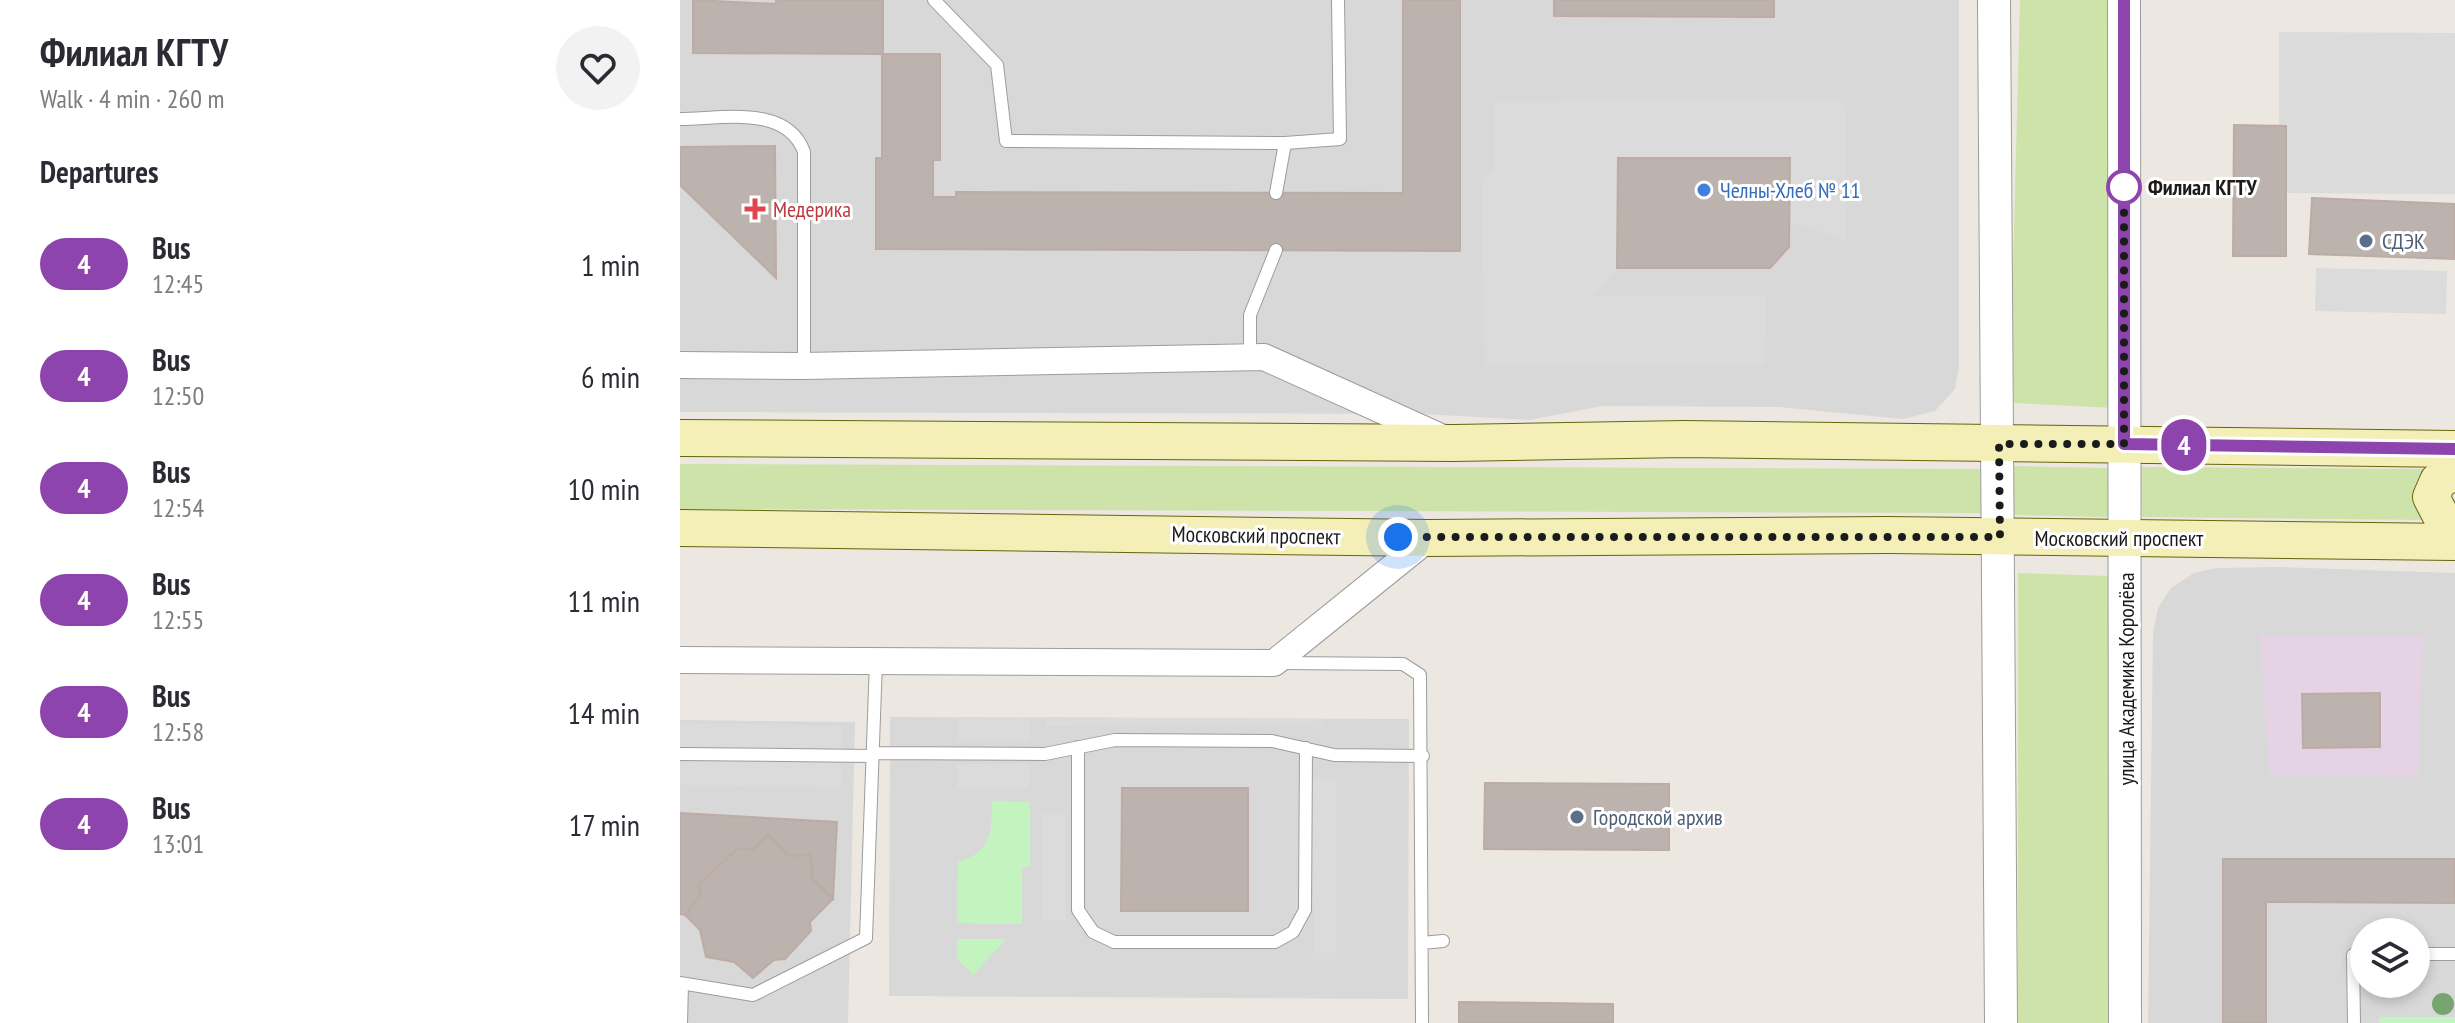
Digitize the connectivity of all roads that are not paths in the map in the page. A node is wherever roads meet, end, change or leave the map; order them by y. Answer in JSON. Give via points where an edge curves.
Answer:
{"nodes":[{"id":1,"x":934,"y":0,"type":"edge"},
{"id":2,"x":1338,"y":0,"type":"edge"},
{"id":3,"x":1994,"y":0,"type":"edge"},
{"id":4,"x":2124,"y":0,"type":"edge"},
{"id":5,"x":680,"y":119,"type":"edge"},
{"id":6,"x":1285,"y":143,"type":"junction"},
{"id":7,"x":1276,"y":193,"type":"dead end"},
{"id":8,"x":1276,"y":250,"type":"dead end"},
{"id":9,"x":1250,"y":358,"type":"junction"},
{"id":10,"x":680,"y":365,"type":"edge"},
{"id":11,"x":804,"y":366,"type":"junction"},
{"id":12,"x":680,"y":438,"type":"edge"},
{"id":13,"x":1454,"y":443,"type":"junction"},
{"id":14,"x":1999,"y":444,"type":"junction"},
{"id":15,"x":2124,"y":444,"type":"junction"},
{"id":16,"x":2455,"y":449,"type":"edge"},
{"id":17,"x":2455,"y":471,"type":"edge"},
{"id":18,"x":2455,"y":524,"type":"edge"},
{"id":19,"x":680,"y":528,"type":"edge"},
{"id":20,"x":2000,"y":537,"type":"junction"},
{"id":21,"x":1429,"y":538,"type":"junction"},
{"id":22,"x":2125,"y":538,"type":"junction"},
{"id":23,"x":2455,"y":542,"type":"edge"},
{"id":24,"x":680,"y":660,"type":"edge"},
{"id":25,"x":876,"y":661,"type":"junction"},
{"id":26,"x":1274,"y":663,"type":"junction"},
{"id":27,"x":1078,"y":747,"type":"junction"},
{"id":28,"x":1306,"y":748,"type":"junction"},
{"id":29,"x":680,"y":754,"type":"edge"},
{"id":30,"x":873,"y":754,"type":"junction"},
{"id":31,"x":1423,"y":756,"type":"junction"},
{"id":32,"x":1443,"y":941,"type":"dead end"},
{"id":33,"x":1422,"y":943,"type":"junction"},
{"id":34,"x":2430,"y":954,"type":"edge"},
{"id":35,"x":2455,"y":954,"type":"edge"},
{"id":36,"x":681,"y":984,"type":"edge"},
{"id":37,"x":2354,"y":998,"type":"edge"},
{"id":38,"x":681,"y":1023,"type":"edge"},
{"id":39,"x":1422,"y":1023,"type":"edge"},
{"id":40,"x":2001,"y":1023,"type":"edge"},
{"id":41,"x":2125,"y":1023,"type":"edge"},
{"id":42,"x":2354,"y":1023,"type":"edge"}],
"edges":[{"from":1,"to":6,"type":"lane","via":[[997,65],[1006,141]]},
{"from":2,"to":6,"type":"lane","via":[[1340,139]]},
{"from":3,"to":14,"type":"street"},
{"from":4,"to":15,"type":"street","name":"улица Академика Королёва"},
{"from":5,"to":11,"type":"lane","via":[[765,119],[788,128],[801,143]]},
{"from":6,"to":7,"type":"lane"},
{"from":8,"to":9,"type":"lane","via":[[1250,315]]},
{"from":9,"to":11,"type":"street"},
{"from":9,"to":13,"type":"street","via":[[1264,357]]},
{"from":10,"to":11,"type":"street"},
{"from":12,"to":13,"type":"main road"},
{"from":13,"to":14,"type":"main road","via":[[1685,439]]},
{"from":14,"to":15,"type":"main road"},
{"from":14,"to":20,"type":"street"},
{"from":15,"to":16,"type":"main road"},
{"from":15,"to":22,"type":"street","name":"улица Академика Королёва"},
{"from":17,"to":18,"type":"main road","via":[[2438,481],[2431,497],[2442,518]]},
{"from":19,"to":21,"type":"main road","name":"Московский проспект"},
{"from":20,"to":21,"type":"main road","name":"Московский проспект"},
{"from":20,"to":22,"type":"main road","name":"Московский проспект"},
{"from":20,"to":40,"type":"street"},
{"from":21,"to":26,"type":"street"},
{"from":22,"to":23,"type":"main road","name":"Московский проспект"},
{"from":22,"to":41,"type":"street","name":"улица Академика Королёва"},
{"from":24,"to":25,"type":"street"},
{"from":25,"to":26,"type":"street"},
{"from":25,"to":30,"type":"lane"},
{"from":26,"to":31,"type":"lane","via":[[1411,666],[1422,684]]},
{"from":27,"to":28,"type":"lane","via":[[1115,740],[1280,742]]},
{"from":27,"to":28,"type":"lane","via":[[1078,910],[1093,932],[1114,942],[1275,942],[1293,932],[1305,910]]},
{"from":27,"to":30,"type":"lane","via":[[1045,754]]},
{"from":28,"to":31,"type":"lane","via":[[1334,755]]},
{"from":29,"to":30,"type":"lane"},
{"from":30,"to":36,"type":"lane","via":[[866,938],[753,995]]},
{"from":31,"to":33,"type":"lane"},
{"from":32,"to":33,"type":"lane"},
{"from":33,"to":39,"type":"lane"},
{"from":34,"to":35,"type":"lane"},
{"from":36,"to":38,"type":"lane"},
{"from":37,"to":42,"type":"lane"}]}
